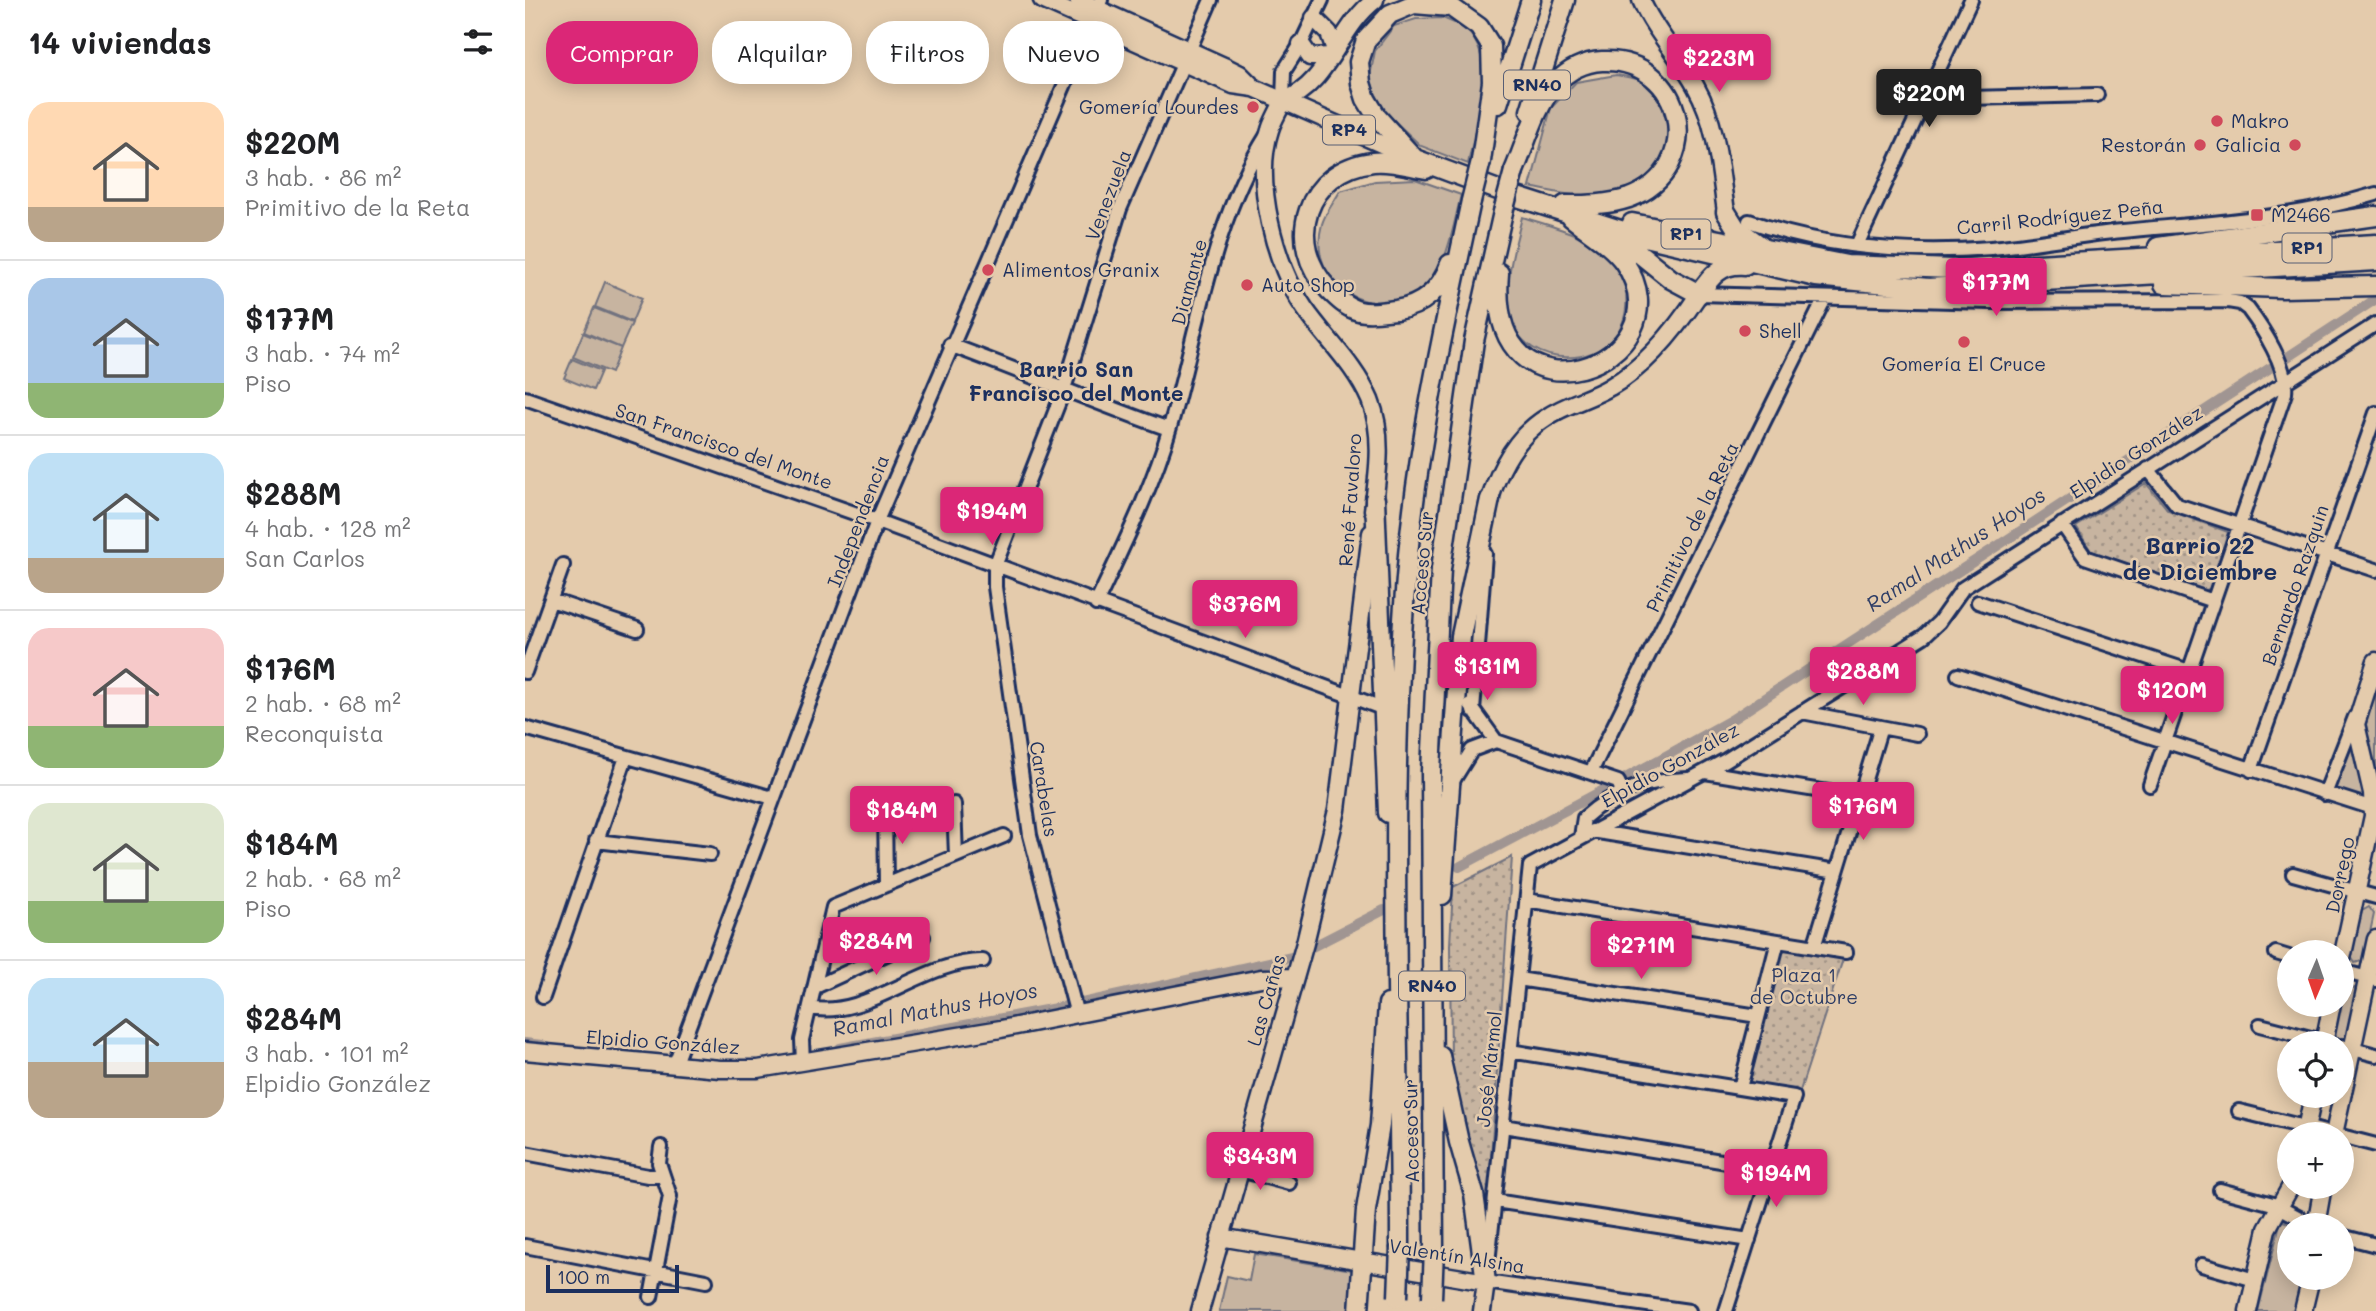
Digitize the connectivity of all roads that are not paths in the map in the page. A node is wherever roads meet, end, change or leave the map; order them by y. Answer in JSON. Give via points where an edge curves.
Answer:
{"nodes":[{"id":1,"x":1042,"y":0,"type":"edge"},
{"id":2,"x":1078,"y":0,"type":"edge"},
{"id":3,"x":1211,"y":0,"type":"edge"},
{"id":4,"x":1322,"y":0,"type":"edge"},
{"id":5,"x":1375,"y":0,"type":"edge"},
{"id":6,"x":1531,"y":0,"type":"edge"},
{"id":7,"x":1565,"y":0,"type":"edge"},
{"id":8,"x":1641,"y":0,"type":"edge"},
{"id":9,"x":1971,"y":0,"type":"edge"},
{"id":10,"x":1096,"y":10,"type":"edge"},
{"id":11,"x":1314,"y":18,"type":"junction"},
{"id":12,"x":1301,"y":44,"type":"junction"},
{"id":13,"x":1333,"y":53,"type":"junction"},
{"id":14,"x":1186,"y":56,"type":"junction"},
{"id":15,"x":2098,"y":95,"type":"dead end"},
{"id":16,"x":1925,"y":99,"type":"junction"},
{"id":17,"x":1283,"y":101,"type":"junction"},
{"id":18,"x":1269,"y":132,"type":"junction"},
{"id":19,"x":1415,"y":159,"type":"junction"},
{"id":20,"x":1481,"y":161,"type":"junction"},
{"id":21,"x":1514,"y":171,"type":"junction"},
{"id":22,"x":1450,"y":173,"type":"junction"},
{"id":23,"x":2376,"y":194,"type":"edge"},
{"id":24,"x":1471,"y":201,"type":"junction"},
{"id":25,"x":1534,"y":203,"type":"junction"},
{"id":26,"x":1562,"y":211,"type":"junction"},
{"id":27,"x":1503,"y":212,"type":"junction"},
{"id":28,"x":1726,"y":212,"type":"joint"},
{"id":29,"x":2376,"y":216,"type":"edge"},
{"id":30,"x":1593,"y":220,"type":"junction"},
{"id":31,"x":1749,"y":221,"type":"dead end"},
{"id":32,"x":2376,"y":244,"type":"edge"},
{"id":33,"x":1857,"y":245,"type":"junction"},
{"id":34,"x":2238,"y":260,"type":"junction"},
{"id":35,"x":1775,"y":261,"type":"junction"},
{"id":36,"x":2076,"y":261,"type":"junction"},
{"id":37,"x":2376,"y":261,"type":"edge"},
{"id":38,"x":2077,"y":279,"type":"junction"},
{"id":39,"x":2376,"y":286,"type":"edge"},
{"id":40,"x":1699,"y":294,"type":"junction"},
{"id":41,"x":1825,"y":298,"type":"junction"},
{"id":42,"x":2376,"y":324,"type":"edge"},
{"id":43,"x":950,"y":345,"type":"junction"},
{"id":44,"x":2285,"y":380,"type":"junction"},
{"id":45,"x":1064,"y":389,"type":"junction"},
{"id":46,"x":525,"y":398,"type":"edge"},
{"id":47,"x":2376,"y":413,"type":"edge"},
{"id":48,"x":1169,"y":429,"type":"junction"},
{"id":49,"x":2148,"y":469,"type":"junction"},
{"id":50,"x":1375,"y":499,"type":"junction"},
{"id":51,"x":1490,"y":499,"type":"junction"},
{"id":52,"x":877,"y":521,"type":"junction"},
{"id":53,"x":2062,"y":524,"type":"junction"},
{"id":54,"x":2240,"y":525,"type":"junction"},
{"id":55,"x":2326,"y":554,"type":"junction"},
{"id":56,"x":563,"y":565,"type":"dead end"},
{"id":57,"x":995,"y":566,"type":"junction"},
{"id":58,"x":2376,"y":570,"type":"edge"},
{"id":59,"x":551,"y":600,"type":"junction"},
{"id":60,"x":2213,"y":601,"type":"junction"},
{"id":61,"x":1978,"y":603,"type":"dead end"},
{"id":62,"x":1096,"y":604,"type":"junction"},
{"id":63,"x":637,"y":629,"type":"dead end"},
{"id":64,"x":2376,"y":661,"type":"edge"},
{"id":65,"x":2189,"y":671,"type":"junction"},
{"id":66,"x":525,"y":673,"type":"edge"},
{"id":67,"x":1457,"y":675,"type":"junction"},
{"id":68,"x":1958,"y":675,"type":"dead end"},
{"id":69,"x":1350,"y":696,"type":"junction"},
{"id":70,"x":1382,"y":708,"type":"junction"},
{"id":71,"x":1472,"y":710,"type":"junction"},
{"id":72,"x":1802,"y":712,"type":"junction"},
{"id":73,"x":2357,"y":713,"type":"junction"},
{"id":74,"x":1881,"y":727,"type":"junction"},
{"id":75,"x":525,"y":728,"type":"edge"},
{"id":76,"x":1917,"y":734,"type":"dead end"},
{"id":77,"x":1496,"y":741,"type":"junction"},
{"id":78,"x":2165,"y":741,"type":"junction"},
{"id":79,"x":626,"y":757,"type":"junction"},
{"id":80,"x":2251,"y":770,"type":"junction"},
{"id":81,"x":1591,"y":772,"type":"junction"},
{"id":82,"x":1705,"y":772,"type":"junction"},
{"id":83,"x":1691,"y":779,"type":"junction"},
{"id":84,"x":2150,"y":785,"type":"dead end"},
{"id":85,"x":1622,"y":791,"type":"junction"},
{"id":86,"x":2325,"y":794,"type":"junction"},
{"id":87,"x":1449,"y":796,"type":"junction"},
{"id":88,"x":1859,"y":797,"type":"junction"},
{"id":89,"x":773,"y":798,"type":"junction"},
{"id":90,"x":954,"y":804,"type":"dead end"},
{"id":91,"x":885,"y":807,"type":"dead end"},
{"id":92,"x":2375,"y":809,"type":"edge"},
{"id":93,"x":1586,"y":834,"type":"junction"},
{"id":94,"x":1004,"y":836,"type":"dead end"},
{"id":95,"x":596,"y":841,"type":"junction"},
{"id":96,"x":710,"y":854,"type":"dead end"},
{"id":97,"x":956,"y":856,"type":"junction"},
{"id":98,"x":1534,"y":862,"type":"joint"},
{"id":99,"x":1837,"y":872,"type":"junction"},
{"id":100,"x":2293,"y":874,"type":"dead end"},
{"id":101,"x":886,"y":885,"type":"junction"},
{"id":102,"x":2358,"y":892,"type":"junction"},
{"id":103,"x":2376,"y":897,"type":"edge"},
{"id":104,"x":1526,"y":900,"type":"junction"},
{"id":105,"x":1397,"y":906,"type":"junction"},
{"id":106,"x":923,"y":937,"type":"dead end"},
{"id":107,"x":2376,"y":939,"type":"edge"},
{"id":108,"x":2347,"y":940,"type":"edge"},
{"id":109,"x":1778,"y":941,"type":"junction"},
{"id":110,"x":1814,"y":947,"type":"junction"},
{"id":111,"x":1846,"y":952,"type":"dead end"},
{"id":112,"x":983,"y":961,"type":"dead end"},
{"id":113,"x":2354,"y":974,"type":"edge"},
{"id":114,"x":1432,"y":975,"type":"junction"},
{"id":115,"x":1293,"y":977,"type":"junction"},
{"id":116,"x":2372,"y":978,"type":"edge"},
{"id":117,"x":1518,"y":979,"type":"junction"},
{"id":118,"x":815,"y":987,"type":"junction"},
{"id":119,"x":543,"y":997,"type":"dead end"},
{"id":120,"x":1431,"y":1001,"type":"junction"},
{"id":121,"x":810,"y":1008,"type":"junction"},
{"id":122,"x":1077,"y":1015,"type":"junction"},
{"id":123,"x":1758,"y":1016,"type":"junction"},
{"id":124,"x":2260,"y":1025,"type":"dead end"},
{"id":125,"x":2283,"y":1031,"type":"edge"},
{"id":126,"x":2353,"y":1031,"type":"edge"},
{"id":127,"x":2354,"y":1050,"type":"edge"},
{"id":128,"x":525,"y":1051,"type":"edge"},
{"id":129,"x":1510,"y":1051,"type":"junction"},
{"id":130,"x":2376,"y":1055,"type":"edge"},
{"id":131,"x":803,"y":1062,"type":"junction"},
{"id":132,"x":674,"y":1066,"type":"junction"},
{"id":133,"x":1740,"y":1088,"type":"junction"},
{"id":134,"x":2239,"y":1111,"type":"dead end"},
{"id":135,"x":2277,"y":1122,"type":"edge"},
{"id":136,"x":1503,"y":1126,"type":"junction"},
{"id":137,"x":2354,"y":1139,"type":"edge"},
{"id":138,"x":2376,"y":1145,"type":"edge"},
{"id":139,"x":661,"y":1147,"type":"dead end"},
{"id":140,"x":525,"y":1153,"type":"edge"},
{"id":141,"x":1771,"y":1169,"type":"junction"},
{"id":142,"x":1240,"y":1170,"type":"junction"},
{"id":143,"x":662,"y":1176,"type":"junction"},
{"id":144,"x":1289,"y":1183,"type":"dead end"},
{"id":145,"x":2220,"y":1190,"type":"dead end"},
{"id":146,"x":2284,"y":1199,"type":"edge"},
{"id":147,"x":1495,"y":1201,"type":"junction"},
{"id":148,"x":2280,"y":1207,"type":"junction"},
{"id":149,"x":2291,"y":1213,"type":"edge"},
{"id":150,"x":1220,"y":1237,"type":"junction"},
{"id":151,"x":2354,"y":1239,"type":"edge"},
{"id":152,"x":1749,"y":1240,"type":"junction"},
{"id":153,"x":2376,"y":1245,"type":"edge"},
{"id":154,"x":525,"y":1246,"type":"edge"},
{"id":155,"x":1361,"y":1262,"type":"junction"},
{"id":156,"x":2202,"y":1265,"type":"dead end"},
{"id":157,"x":656,"y":1271,"type":"junction"},
{"id":158,"x":2255,"y":1280,"type":"junction"},
{"id":159,"x":706,"y":1281,"type":"dead end"},
{"id":160,"x":1486,"y":1282,"type":"junction"},
{"id":161,"x":2308,"y":1290,"type":"edge"},
{"id":162,"x":651,"y":1297,"type":"dead end"},
{"id":163,"x":1398,"y":1304,"type":"edge"},
{"id":164,"x":1432,"y":1305,"type":"edge"},
{"id":165,"x":1200,"y":1311,"type":"edge"},
{"id":166,"x":1359,"y":1311,"type":"edge"},
{"id":167,"x":1482,"y":1311,"type":"edge"},
{"id":168,"x":1689,"y":1311,"type":"edge"},
{"id":169,"x":1726,"y":1311,"type":"edge"},
{"id":170,"x":2248,"y":1311,"type":"edge"},
{"id":171,"x":2303,"y":1311,"type":"edge"}],
"edges":[{"from":1,"to":10,"type":"main road","number":"RP4"},
{"from":2,"to":10,"type":"main road","number":"RP4"},
{"from":3,"to":14,"type":"street","name":"Venezuela"},
{"from":4,"to":11,"type":"street"},
{"from":5,"to":13,"type":"main road"},
{"from":6,"to":20,"type":"highway","name":"Acceso Sur","number":"RN40"},
{"from":7,"to":21,"type":"highway","name":"Acceso Sur","number":"RN40"},
{"from":8,"to":28,"type":"main road","via":[[1702,99],[1715,139]]},
{"from":9,"to":16,"type":"street"},
{"from":10,"to":14,"type":"main road","number":"RP4"},
{"from":10,"to":43,"type":"street","name":"Independencia"},
{"from":11,"to":12,"type":"street"},
{"from":11,"to":13,"type":"main road","via":[[1331,37]]},
{"from":12,"to":13,"type":"main road","via":[[1310,57]]},
{"from":12,"to":17,"type":"street","via":[[1283,74]]},
{"from":13,"to":17,"type":"main road","via":[[1307,88]]},
{"from":14,"to":17,"type":"main road","number":"RP4","via":[[1233,85],[1254,88]]},
{"from":14,"to":45,"type":"street","name":"Venezuela","via":[[1120,209]]},
{"from":15,"to":16,"type":"street"},
{"from":16,"to":33,"type":"street"},
{"from":17,"to":18,"type":"main road","name":"René Favaloro"},
{"from":17,"to":19,"type":"main road","number":"RP4"},
{"from":18,"to":48,"type":"street","name":"Diamante","via":[[1247,170],[1223,231]]},
{"from":18,"to":50,"type":"main road","name":"René Favaloro","via":[[1266,195],[1277,251],[1304,308],[1343,356],[1370,400],[1379,446]]},
{"from":19,"to":20,"type":"highway","via":[[1366,99],[1359,62],[1366,40],[1381,20],[1401,8],[1433,4],[1468,17],[1491,46],[1492,82]]},
{"from":19,"to":22,"type":"highway","number":"RP4"},
{"from":20,"to":24,"type":"highway","name":"Acceso Sur","number":"RN40","bridge":true},
{"from":21,"to":25,"type":"highway","via":[[1544,100],[1570,71],[1590,62],[1623,63],[1651,75],[1668,94],[1678,122],[1678,138],[1668,168],[1656,182],[1630,198],[1593,205]]},
{"from":21,"to":27,"type":"highway","name":"Acceso Sur","number":"RN40","bridge":true},
{"from":22,"to":24,"type":"highway","via":[[1374,162],[1335,175],[1321,186],[1306,218],[1306,239],[1324,285],[1340,302],[1359,311],[1407,308],[1424,301],[1449,268]]},
{"from":22,"to":25,"type":"highway","number":"RP4"},
{"from":23,"to":33,"type":"street","name":"Carril Rodríguez Peña","via":[[2325,208],[2252,219],[1993,248],[1929,251]]},
{"from":24,"to":105,"type":"highway","name":"Acceso Sur","number":"RN40","via":[[1439,350],[1408,555],[1400,683]]},
{"from":25,"to":26,"type":"highway","number":"RP4"},
{"from":26,"to":27,"type":"highway","via":[[1616,252],[1633,279],[1637,303],[1626,341],[1609,358],[1567,371],[1541,367],[1520,355],[1507,339],[1497,294]]},
{"from":26,"to":30,"type":"highway","number":"RP4"},
{"from":27,"to":114,"type":"highway","name":"Acceso Sur","number":"RN40","via":[[1474,341],[1441,569],[1432,747]]},
{"from":28,"to":35,"type":"highway"},
{"from":29,"to":36,"type":"highway"},
{"from":30,"to":35,"type":"highway","number":"RP1","via":[[1637,223]]},
{"from":30,"to":40,"type":"highway","via":[[1671,279]]},
{"from":31,"to":33,"type":"street","name":"Carril Rodríguez Peña"},
{"from":32,"to":34,"type":"highway","number":"RP1"},
{"from":34,"to":36,"type":"highway","number":"RP1"},
{"from":34,"to":37,"type":"highway","number":"RP1"},
{"from":34,"to":38,"type":"highway","number":"RP1"},
{"from":35,"to":36,"type":"highway","number":"RP1","via":[[1952,270]]},
{"from":35,"to":38,"type":"highway","number":"RP1","via":[[1843,282],[1900,287]]},
{"from":35,"to":40,"type":"highway","via":[[1722,268],[1711,275]]},
{"from":38,"to":39,"type":"highway","via":[[2281,288]]},
{"from":40,"to":41,"type":"street"},
{"from":40,"to":51,"type":"main road","via":[[1661,346],[1612,387],[1546,417],[1519,441],[1498,474]]},
{"from":41,"to":44,"type":"street","via":[[2240,303],[2248,309]]},
{"from":41,"to":81,"type":"street","name":"Primitivo de la Reta"},
{"from":42,"to":44,"type":"street","name":"Elpidio González"},
{"from":43,"to":45,"type":"street"},
{"from":43,"to":52,"type":"street","name":"Independencia"},
{"from":44,"to":49,"type":"street","name":"Elpidio González"},
{"from":44,"to":54,"type":"street","via":[[2283,399]]},
{"from":45,"to":48,"type":"street"},
{"from":45,"to":57,"type":"street","name":"Venezuela"},
{"from":46,"to":52,"type":"street","name":"San Francisco del Monte"},
{"from":47,"to":55,"type":"street","name":"Bernardo Razquin"},
{"from":48,"to":62,"type":"street","name":"Diamante","via":[[1143,502]]},
{"from":49,"to":53,"type":"street","name":"Elpidio González"},
{"from":49,"to":54,"type":"street","via":[[2172,503]]},
{"from":50,"to":69,"type":"main road","name":"René Favaloro"},
{"from":50,"to":70,"type":"highway"},
{"from":51,"to":67,"type":"highway","via":[[1473,569]]},
{"from":51,"to":71,"type":"street"},
{"from":52,"to":57,"type":"street","name":"San Francisco del Monte"},
{"from":52,"to":89,"type":"street","name":"Independencia"},
{"from":53,"to":60,"type":"street","via":[[2085,557]]},
{"from":53,"to":72,"type":"street","name":"Elpidio González","via":[[1963,588],[1930,632]]},
{"from":54,"to":55,"type":"street"},
{"from":54,"to":60,"type":"street"},
{"from":55,"to":58,"type":"street"},
{"from":55,"to":80,"type":"street","name":"Bernardo Razquin"},
{"from":56,"to":59,"type":"street"},
{"from":57,"to":62,"type":"street","name":"San Francisco del Monte"},
{"from":57,"to":122,"type":"street","name":"Carabelas","via":[[1030,835]]},
{"from":59,"to":63,"type":"street"},
{"from":59,"to":66,"type":"street"},
{"from":60,"to":65,"type":"street"},
{"from":61,"to":65,"type":"street"},
{"from":62,"to":69,"type":"street","name":"San Francisco del Monte"},
{"from":64,"to":73,"type":"main road","name":"Dorrego"},
{"from":65,"to":78,"type":"street"},
{"from":67,"to":71,"type":"street"},
{"from":67,"to":87,"type":"highway"},
{"from":68,"to":78,"type":"street"},
{"from":69,"to":70,"type":"street","name":"San Francisco del Monte"},
{"from":69,"to":115,"type":"main road","name":"Las Cañas","via":[[1339,799]]},
{"from":70,"to":105,"type":"highway"},
{"from":71,"to":77,"type":"street"},
{"from":72,"to":74,"type":"street"},
{"from":72,"to":82,"type":"street","name":"Elpidio González"},
{"from":73,"to":86,"type":"street","name":"Dorrego"},
{"from":73,"to":92,"type":"main road","name":"Dorrego","via":[[2357,732]]},
{"from":74,"to":76,"type":"street"},
{"from":74,"to":88,"type":"street"},
{"from":75,"to":79,"type":"street"},
{"from":77,"to":81,"type":"street"},
{"from":77,"to":87,"type":"street","via":[[1468,754]]},
{"from":78,"to":80,"type":"street"},
{"from":78,"to":84,"type":"street"},
{"from":79,"to":89,"type":"street"},
{"from":79,"to":95,"type":"street"},
{"from":80,"to":86,"type":"street"},
{"from":81,"to":85,"type":"street","via":[[1618,782]]},
{"from":82,"to":83,"type":"street","name":"Elpidio González"},
{"from":82,"to":88,"type":"street"},
{"from":83,"to":85,"type":"street","via":[[1658,779]]},
{"from":83,"to":93,"type":"street","name":"Elpidio González"},
{"from":85,"to":93,"type":"street","via":[[1584,818]]},
{"from":86,"to":92,"type":"street"},
{"from":87,"to":114,"type":"highway"},
{"from":88,"to":99,"type":"street"},
{"from":89,"to":132,"type":"street","name":"Independencia"},
{"from":90,"to":97,"type":"street"},
{"from":91,"to":101,"type":"street"},
{"from":92,"to":102,"type":"main road","name":"Dorrego"},
{"from":93,"to":98,"type":"street","name":"Elpidio González"},
{"from":93,"to":99,"type":"street"},
{"from":94,"to":97,"type":"street"},
{"from":95,"to":96,"type":"street"},
{"from":95,"to":119,"type":"street"},
{"from":97,"to":101,"type":"street"},
{"from":98,"to":104,"type":"street","name":"José Mármol"},
{"from":99,"to":110,"type":"street"},
{"from":100,"to":102,"type":"street"},
{"from":101,"to":118,"type":"street","via":[[833,907]]},
{"from":102,"to":103,"type":"street"},
{"from":102,"to":108,"type":"main road","name":"Dorrego"},
{"from":104,"to":109,"type":"street"},
{"from":104,"to":117,"type":"street","name":"José Mármol"},
{"from":105,"to":155,"type":"highway","via":[[1380,1125]]},
{"from":105,"to":163,"type":"highway","name":"Acceso Sur","number":"RN40","bridge":true},
{"from":106,"to":118,"type":"street"},
{"from":107,"to":116,"type":"main road"},
{"from":109,"to":110,"type":"street"},
{"from":109,"to":123,"type":"street"},
{"from":110,"to":111,"type":"street"},
{"from":112,"to":121,"type":"street","via":[[953,962],[838,1011]]},
{"from":113,"to":116,"type":"street"},
{"from":114,"to":120,"type":"highway","name":"Acceso Sur","number":"RN40"},
{"from":115,"to":122,"type":"main road","name":"Elpidio González","via":[[1261,978]]},
{"from":115,"to":142,"type":"main road","name":"Las Cañas"},
{"from":116,"to":126,"type":"main road"},
{"from":117,"to":123,"type":"street"},
{"from":117,"to":129,"type":"street","name":"José Mármol"},
{"from":118,"to":121,"type":"street"},
{"from":120,"to":160,"type":"highway","via":[[1446,1087],[1474,1195]]},
{"from":120,"to":164,"type":"highway","name":"Acceso Sur","number":"RN40","bridge":true},
{"from":121,"to":131,"type":"street","via":[[802,1040]]},
{"from":122,"to":131,"type":"main road","name":"Elpidio González"},
{"from":123,"to":133,"type":"street"},
{"from":124,"to":125,"type":"street"},
{"from":127,"to":130,"type":"street"},
{"from":128,"to":132,"type":"main road","name":"Elpidio González"},
{"from":129,"to":133,"type":"street"},
{"from":129,"to":136,"type":"street","name":"José Mármol"},
{"from":131,"to":132,"type":"main road","name":"Elpidio González","via":[[758,1069]]},
{"from":133,"to":141,"type":"street","via":[[1794,1097]]},
{"from":134,"to":135,"type":"street"},
{"from":136,"to":141,"type":"street"},
{"from":136,"to":147,"type":"street","name":"José Mármol"},
{"from":137,"to":138,"type":"street"},
{"from":139,"to":143,"type":"street"},
{"from":140,"to":143,"type":"street"},
{"from":141,"to":152,"type":"street"},
{"from":142,"to":144,"type":"street"},
{"from":142,"to":150,"type":"main road","name":"Las Cañas"},
{"from":143,"to":157,"type":"street","via":[[670,1196]]},
{"from":145,"to":148,"type":"street"},
{"from":146,"to":148,"type":"main road"},
{"from":147,"to":152,"type":"street"},
{"from":147,"to":160,"type":"street","name":"José Mármol"},
{"from":148,"to":149,"type":"street"},
{"from":148,"to":158,"type":"main road","via":[[2267,1229]]},
{"from":150,"to":155,"type":"main road","name":"Valentín Alsina"},
{"from":150,"to":165,"type":"main road","name":"Las Cañas"},
{"from":151,"to":153,"type":"street"},
{"from":152,"to":169,"type":"street"},
{"from":154,"to":157,"type":"street"},
{"from":155,"to":160,"type":"main road","name":"Valentín Alsina"},
{"from":155,"to":166,"type":"highway"},
{"from":156,"to":158,"type":"street"},
{"from":157,"to":159,"type":"street"},
{"from":157,"to":162,"type":"street"},
{"from":158,"to":170,"type":"main road"},
{"from":160,"to":167,"type":"main road"},
{"from":160,"to":168,"type":"street","name":"Valentín Alsina"},
{"from":161,"to":171,"type":"main road"}]}
